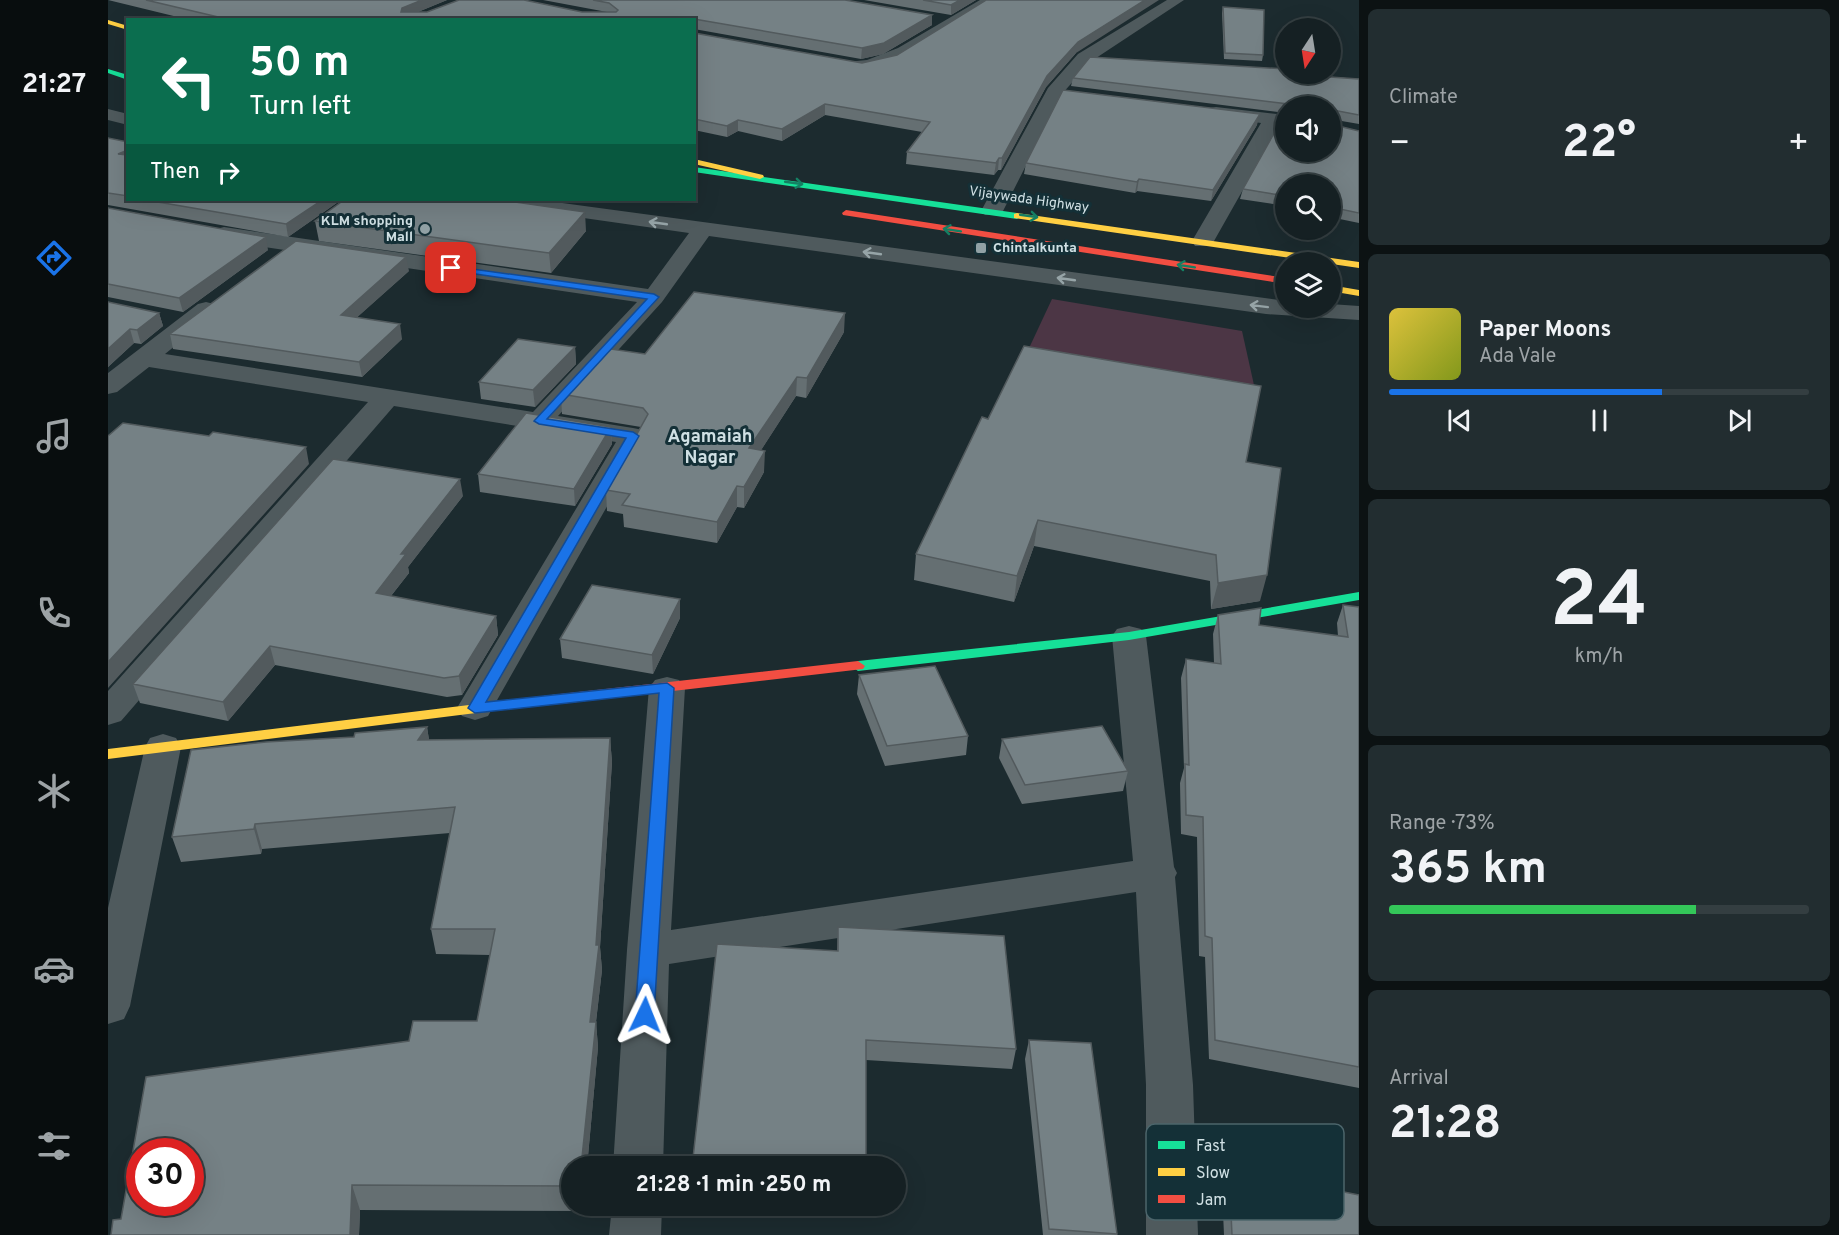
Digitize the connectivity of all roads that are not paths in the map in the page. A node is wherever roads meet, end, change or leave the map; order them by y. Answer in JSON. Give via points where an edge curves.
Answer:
{"nodes":[{"id":1,"x":991,"y":0,"type":"edge"},
{"id":2,"x":1146,"y":2,"type":"edge"},
{"id":3,"x":1173,"y":3,"type":"edge"},
{"id":4,"x":928,"y":18,"type":"edge"},
{"id":5,"x":108,"y":22,"type":"edge"},
{"id":6,"x":951,"y":22,"type":"junction"},
{"id":7,"x":126,"y":27,"type":"edge"},
{"id":8,"x":1084,"y":58,"type":"junction"},
{"id":9,"x":1108,"y":59,"type":"edge"},
{"id":10,"x":840,"y":64,"type":"edge"},
{"id":11,"x":108,"y":71,"type":"edge"},
{"id":12,"x":126,"y":77,"type":"edge"},
{"id":13,"x":1054,"y":92,"type":"junction"},
{"id":14,"x":1077,"y":95,"type":"edge"},
{"id":15,"x":1192,"y":109,"type":"edge"},
{"id":16,"x":108,"y":114,"type":"edge"},
{"id":17,"x":126,"y":119,"type":"edge"},
{"id":18,"x":1275,"y":119,"type":"edge"},
{"id":19,"x":1275,"y":126,"type":"edge"},
{"id":20,"x":696,"y":161,"type":"edge"},
{"id":21,"x":696,"y":169,"type":"edge"},
{"id":22,"x":772,"y":180,"type":"junction"},
{"id":23,"x":506,"y":201,"type":"edge"},
{"id":24,"x":827,"y":210,"type":"dead end"},
{"id":25,"x":992,"y":211,"type":"junction"},
{"id":26,"x":321,"y":226,"type":"dead end"},
{"id":27,"x":200,"y":229,"type":"edge"},
{"id":28,"x":703,"y":229,"type":"junction"},
{"id":29,"x":1203,"y":241,"type":"junction"},
{"id":30,"x":293,"y":246,"type":"junction"},
{"id":31,"x":1359,"y":265,"type":"edge"},
{"id":32,"x":264,"y":267,"type":"edge"},
{"id":33,"x":1275,"y":279,"type":"edge"},
{"id":34,"x":1341,"y":290,"type":"edge"},
{"id":35,"x":1359,"y":293,"type":"edge"},
{"id":36,"x":226,"y":294,"type":"edge"},
{"id":37,"x":654,"y":297,"type":"junction"},
{"id":38,"x":1359,"y":313,"type":"edge"},
{"id":39,"x":142,"y":358,"type":"junction"},
{"id":40,"x":108,"y":386,"type":"edge"},
{"id":41,"x":387,"y":397,"type":"junction"},
{"id":42,"x":539,"y":421,"type":"junction"},
{"id":43,"x":1359,"y":596,"type":"edge"},
{"id":44,"x":1129,"y":636,"type":"junction"},
{"id":45,"x":667,"y":688,"type":"junction"},
{"id":46,"x":475,"y":708,"type":"junction"},
{"id":47,"x":108,"y":713,"type":"edge"},
{"id":48,"x":163,"y":747,"type":"junction"},
{"id":49,"x":108,"y":754,"type":"edge"},
{"id":50,"x":1157,"y":873,"type":"junction"},
{"id":51,"x":648,"y":950,"type":"junction"},
{"id":52,"x":108,"y":1006,"type":"edge"},
{"id":53,"x":1171,"y":1124,"type":"edge"},
{"id":54,"x":639,"y":1156,"type":"edge"},
{"id":55,"x":636,"y":1216,"type":"edge"},
{"id":56,"x":635,"y":1235,"type":"edge"}],
"edges":[{"from":1,"to":6,"type":"street"},
{"from":2,"to":3,"type":"street"},
{"from":3,"to":8,"type":"street"},
{"from":4,"to":6,"type":"street"},
{"from":5,"to":7,"type":"main road"},
{"from":6,"to":10,"type":"street","via":[[889,60],[861,66]]},
{"from":8,"to":9,"type":"street"},
{"from":8,"to":13,"type":"street"},
{"from":11,"to":12,"type":"main road"},
{"from":13,"to":14,"type":"street"},
{"from":13,"to":25,"type":"street"},
{"from":15,"to":18,"type":"street"},
{"from":16,"to":17,"type":"street"},
{"from":19,"to":29,"type":"street"},
{"from":20,"to":22,"type":"main road"},
{"from":21,"to":22,"type":"main road","name":"Vijaywada Highway"},
{"from":22,"to":25,"type":"main road","name":"Vijaywada Highway","one_way":true},
{"from":28,"to":23,"type":"street","one_way":true},
{"from":33,"to":24,"type":"main road","one_way":true},
{"from":25,"to":29,"type":"main road","name":"Vijaywada Highway","one_way":true},
{"from":26,"to":30,"type":"street"},
{"from":27,"to":30,"type":"street"},
{"from":28,"to":37,"type":"street"},
{"from":38,"to":28,"type":"street","one_way":true,"via":[[1266,307]]},
{"from":29,"to":31,"type":"main road","name":"Vijaywada Highway"},
{"from":30,"to":32,"type":"street"},
{"from":30,"to":37,"type":"street"},
{"from":34,"to":35,"type":"main road"},
{"from":36,"to":39,"type":"street","via":[[176,319]]},
{"from":37,"to":42,"type":"street"},
{"from":39,"to":40,"type":"street"},
{"from":39,"to":41,"type":"street"},
{"from":41,"to":42,"type":"street"},
{"from":41,"to":47,"type":"street"},
{"from":42,"to":46,"type":"street","via":[[633,436]]},
{"from":43,"to":44,"type":"main road"},
{"from":44,"to":45,"type":"main road"},
{"from":44,"to":50,"type":"street"},
{"from":45,"to":46,"type":"main road"},
{"from":45,"to":51,"type":"street"},
{"from":46,"to":48,"type":"main road"},
{"from":48,"to":49,"type":"main road"},
{"from":48,"to":52,"type":"street"},
{"from":50,"to":51,"type":"street"},
{"from":50,"to":53,"type":"street"},
{"from":51,"to":54,"type":"street"},
{"from":55,"to":56,"type":"street"}]}
